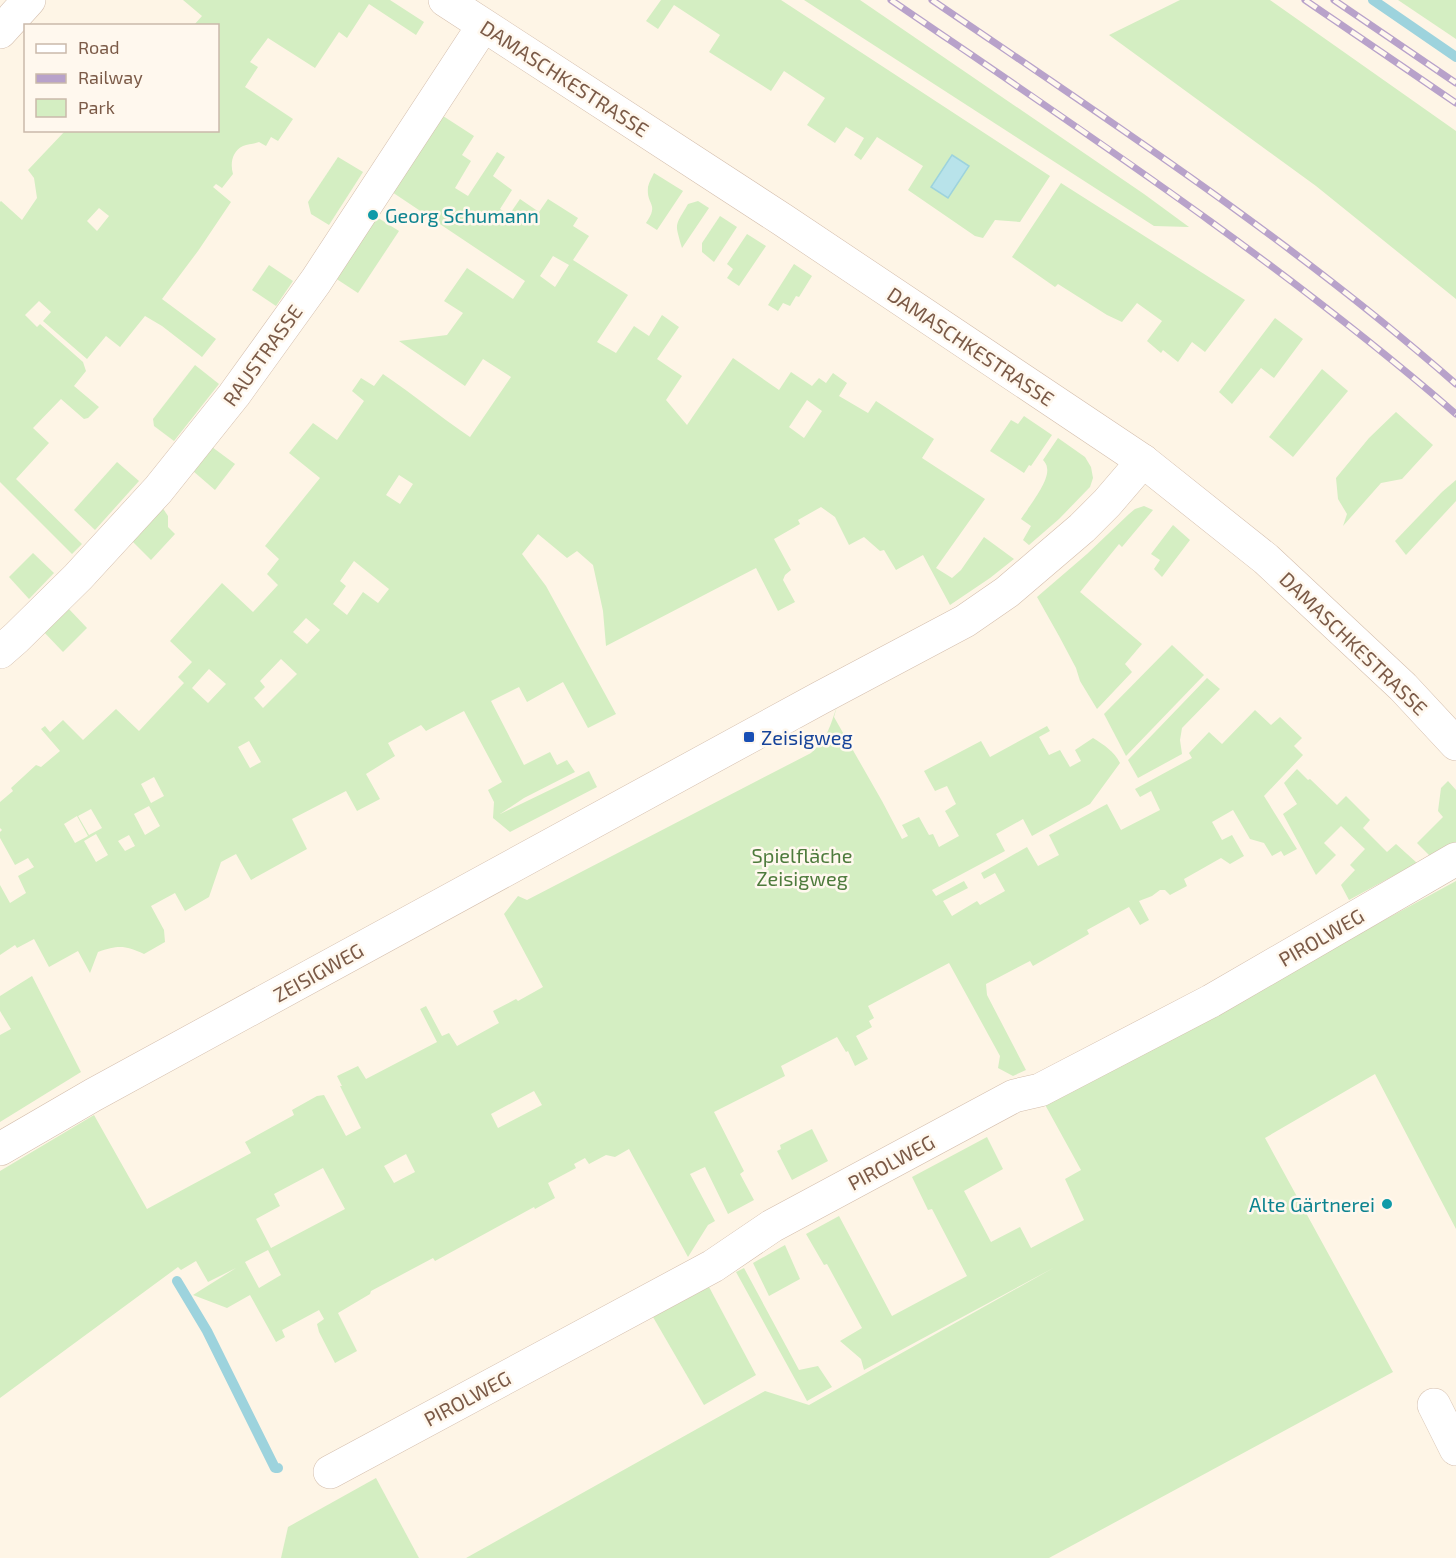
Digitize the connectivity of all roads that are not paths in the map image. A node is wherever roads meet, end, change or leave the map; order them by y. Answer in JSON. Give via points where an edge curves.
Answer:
{"nodes":[{"id":1,"x":29,"y":0,"type":"edge"},
{"id":2,"x":445,"y":0,"type":"edge"},
{"id":3,"x":483,"y":26,"type":"junction"},
{"id":4,"x":0,"y":32,"type":"edge"},
{"id":5,"x":1143,"y":461,"type":"junction"},
{"id":6,"x":0,"y":652,"type":"edge"},
{"id":7,"x":1456,"y":744,"type":"edge"},
{"id":8,"x":1456,"y":859,"type":"edge"},
{"id":9,"x":0,"y":1149,"type":"edge"},
{"id":10,"x":1434,"y":1405,"type":"dead end"},
{"id":11,"x":1456,"y":1449,"type":"edge"},
{"id":12,"x":330,"y":1472,"type":"dead end"}],
"edges":[{"from":1,"to":4,"type":"street"},
{"from":2,"to":3,"type":"street","name":"DAMASCHKESTRASSE"},
{"from":3,"to":5,"type":"street","name":"DAMASCHKESTRASSE","via":[[783,220]]},
{"from":3,"to":6,"type":"street","name":"RAUSTRASSE","via":[[316,281],[234,395],[158,490],[78,577]]},
{"from":5,"to":7,"type":"street","name":"DAMASCHKESTRASSE","via":[[1266,559],[1403,687]]},
{"from":5,"to":9,"type":"street","name":"ZEISIGWEG","via":[[1107,503],[1054,553],[965,621]]},
{"from":8,"to":12,"type":"street","name":"PIROLWEG","via":[[1207,1003],[1040,1090],[1014,1096],[772,1226],[713,1266]]},
{"from":10,"to":11,"type":"street"}]}
